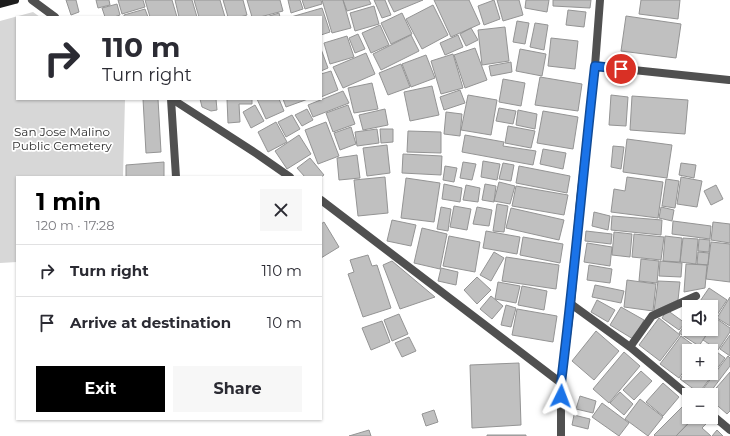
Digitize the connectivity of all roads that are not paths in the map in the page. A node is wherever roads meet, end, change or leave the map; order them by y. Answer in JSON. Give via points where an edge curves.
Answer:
{"nodes":[{"id":1,"x":32,"y":0,"type":"edge"},
{"id":2,"x":600,"y":0,"type":"edge"},
{"id":3,"x":11,"y":1,"type":"edge"},
{"id":4,"x":0,"y":4,"type":"edge"},
{"id":5,"x":54,"y":16,"type":"edge"},
{"id":6,"x":595,"y":66,"type":"junction"},
{"id":7,"x":729,"y":80,"type":"edge"},
{"id":8,"x":171,"y":100,"type":"edge"},
{"id":9,"x":173,"y":100,"type":"edge"},
{"id":10,"x":176,"y":176,"type":"edge"},
{"id":11,"x":289,"y":176,"type":"edge"},
{"id":12,"x":322,"y":201,"type":"edge"},
{"id":13,"x":696,"y":296,"type":"dead end"},
{"id":14,"x":571,"y":304,"type":"junction"},
{"id":15,"x":630,"y":347,"type":"junction"},
{"id":16,"x":561,"y":383,"type":"junction"},
{"id":17,"x":682,"y":390,"type":"edge"},
{"id":18,"x":718,"y":420,"type":"edge"},
{"id":19,"x":730,"y":430,"type":"edge"},
{"id":20,"x":561,"y":436,"type":"edge"}],
"edges":[{"from":1,"to":5,"type":"street"},
{"from":2,"to":6,"type":"street"},
{"from":3,"to":4,"type":"main road"},
{"from":6,"to":7,"type":"street"},
{"from":6,"to":14,"type":"street"},
{"from":8,"to":10,"type":"street"},
{"from":9,"to":11,"type":"street"},
{"from":12,"to":16,"type":"street"},
{"from":13,"to":15,"type":"street","via":[[652,316]]},
{"from":14,"to":15,"type":"street"},
{"from":14,"to":16,"type":"street"},
{"from":15,"to":17,"type":"street"},
{"from":16,"to":20,"type":"street"},
{"from":18,"to":19,"type":"street"}]}
